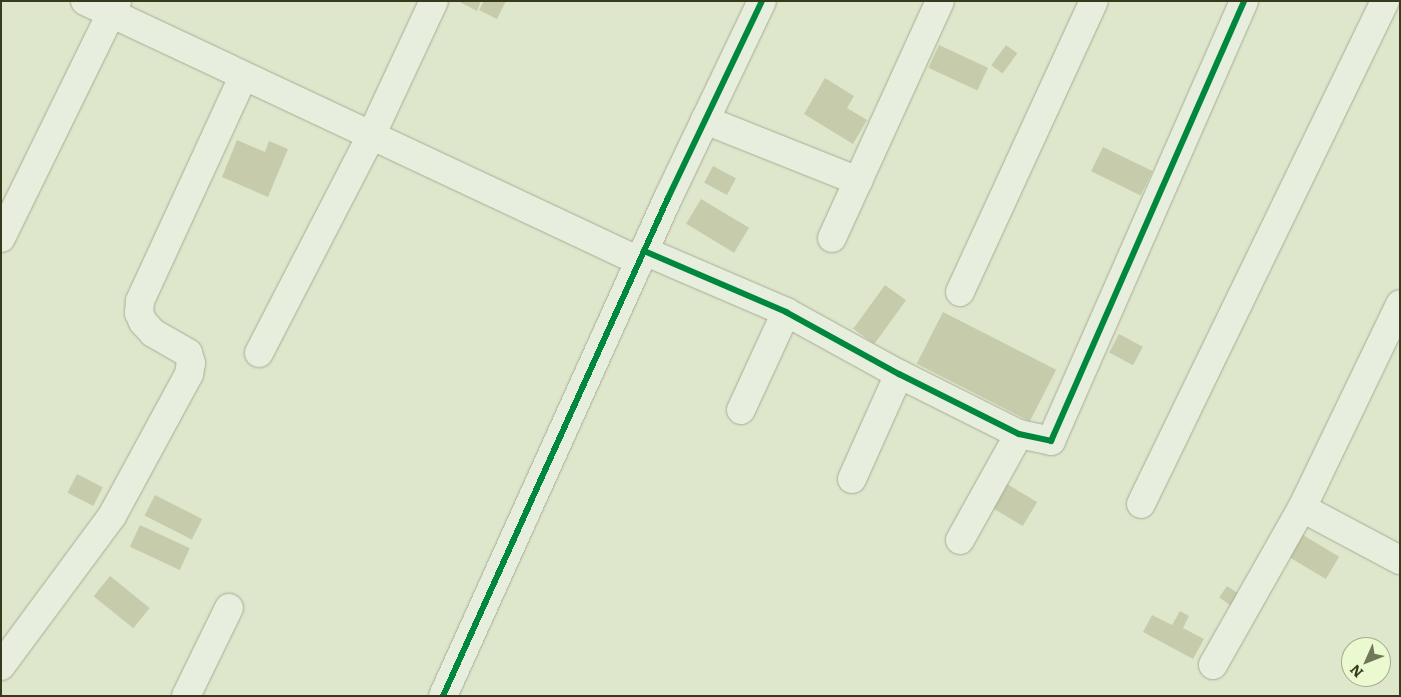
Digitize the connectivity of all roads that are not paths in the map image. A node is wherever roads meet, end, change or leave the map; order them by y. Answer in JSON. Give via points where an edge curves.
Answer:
{"nodes":[{"id":1,"x":85,"y":1,"type":"edge"},
{"id":2,"x":434,"y":1,"type":"edge"},
{"id":3,"x":762,"y":1,"type":"edge"},
{"id":4,"x":940,"y":1,"type":"edge"},
{"id":5,"x":1094,"y":1,"type":"edge"},
{"id":6,"x":1244,"y":1,"type":"edge"},
{"id":7,"x":114,"y":8,"type":"edge"},
{"id":8,"x":1382,"y":8,"type":"edge"},
{"id":9,"x":243,"y":77,"type":"junction"},
{"id":10,"x":705,"y":120,"type":"junction"},
{"id":11,"x":370,"y":138,"type":"junction"},
{"id":12,"x":858,"y":182,"type":"junction"},
{"id":13,"x":1,"y":238,"type":"edge"},
{"id":14,"x":832,"y":238,"type":"dead end"},
{"id":15,"x":641,"y":256,"type":"junction"},
{"id":16,"x":960,"y":292,"type":"dead end"},
{"id":17,"x":1399,"y":307,"type":"edge"},
{"id":18,"x":786,"y":312,"type":"junction"},
{"id":19,"x":259,"y":353,"type":"dead end"},
{"id":20,"x":899,"y":374,"type":"junction"},
{"id":21,"x":741,"y":410,"type":"dead end"},
{"id":22,"x":1019,"y":434,"type":"junction"},
{"id":23,"x":852,"y":479,"type":"dead end"},
{"id":24,"x":1141,"y":504,"type":"dead end"},
{"id":25,"x":1302,"y":508,"type":"junction"},
{"id":26,"x":960,"y":540,"type":"dead end"},
{"id":27,"x":1400,"y":560,"type":"edge"},
{"id":28,"x":229,"y":608,"type":"dead end"},
{"id":29,"x":1213,"y":665,"type":"dead end"},
{"id":30,"x":1,"y":666,"type":"edge"},
{"id":31,"x":186,"y":696,"type":"edge"},
{"id":32,"x":443,"y":696,"type":"edge"}],
"edges":[{"from":1,"to":7,"type":"street"},
{"from":2,"to":11,"type":"street"},
{"from":3,"to":10,"type":"street"},
{"from":4,"to":12,"type":"street"},
{"from":5,"to":16,"type":"street"},
{"from":6,"to":22,"type":"street","via":[[1051,441]]},
{"from":7,"to":9,"type":"street"},
{"from":7,"to":13,"type":"street"},
{"from":8,"to":24,"type":"street"},
{"from":9,"to":11,"type":"street"},
{"from":9,"to":30,"type":"street","via":[[140,301],[139,313],[153,333],[188,353],[191,363],[189,374],[112,516]]},
{"from":10,"to":12,"type":"street"},
{"from":10,"to":15,"type":"street"},
{"from":11,"to":15,"type":"street"},
{"from":11,"to":19,"type":"street"},
{"from":12,"to":14,"type":"street"},
{"from":15,"to":18,"type":"street"},
{"from":15,"to":32,"type":"street"},
{"from":17,"to":25,"type":"street"},
{"from":18,"to":20,"type":"street"},
{"from":18,"to":21,"type":"street"},
{"from":20,"to":22,"type":"street"},
{"from":20,"to":23,"type":"street"},
{"from":22,"to":26,"type":"street"},
{"from":25,"to":27,"type":"street"},
{"from":25,"to":29,"type":"street"},
{"from":28,"to":31,"type":"street"}]}
